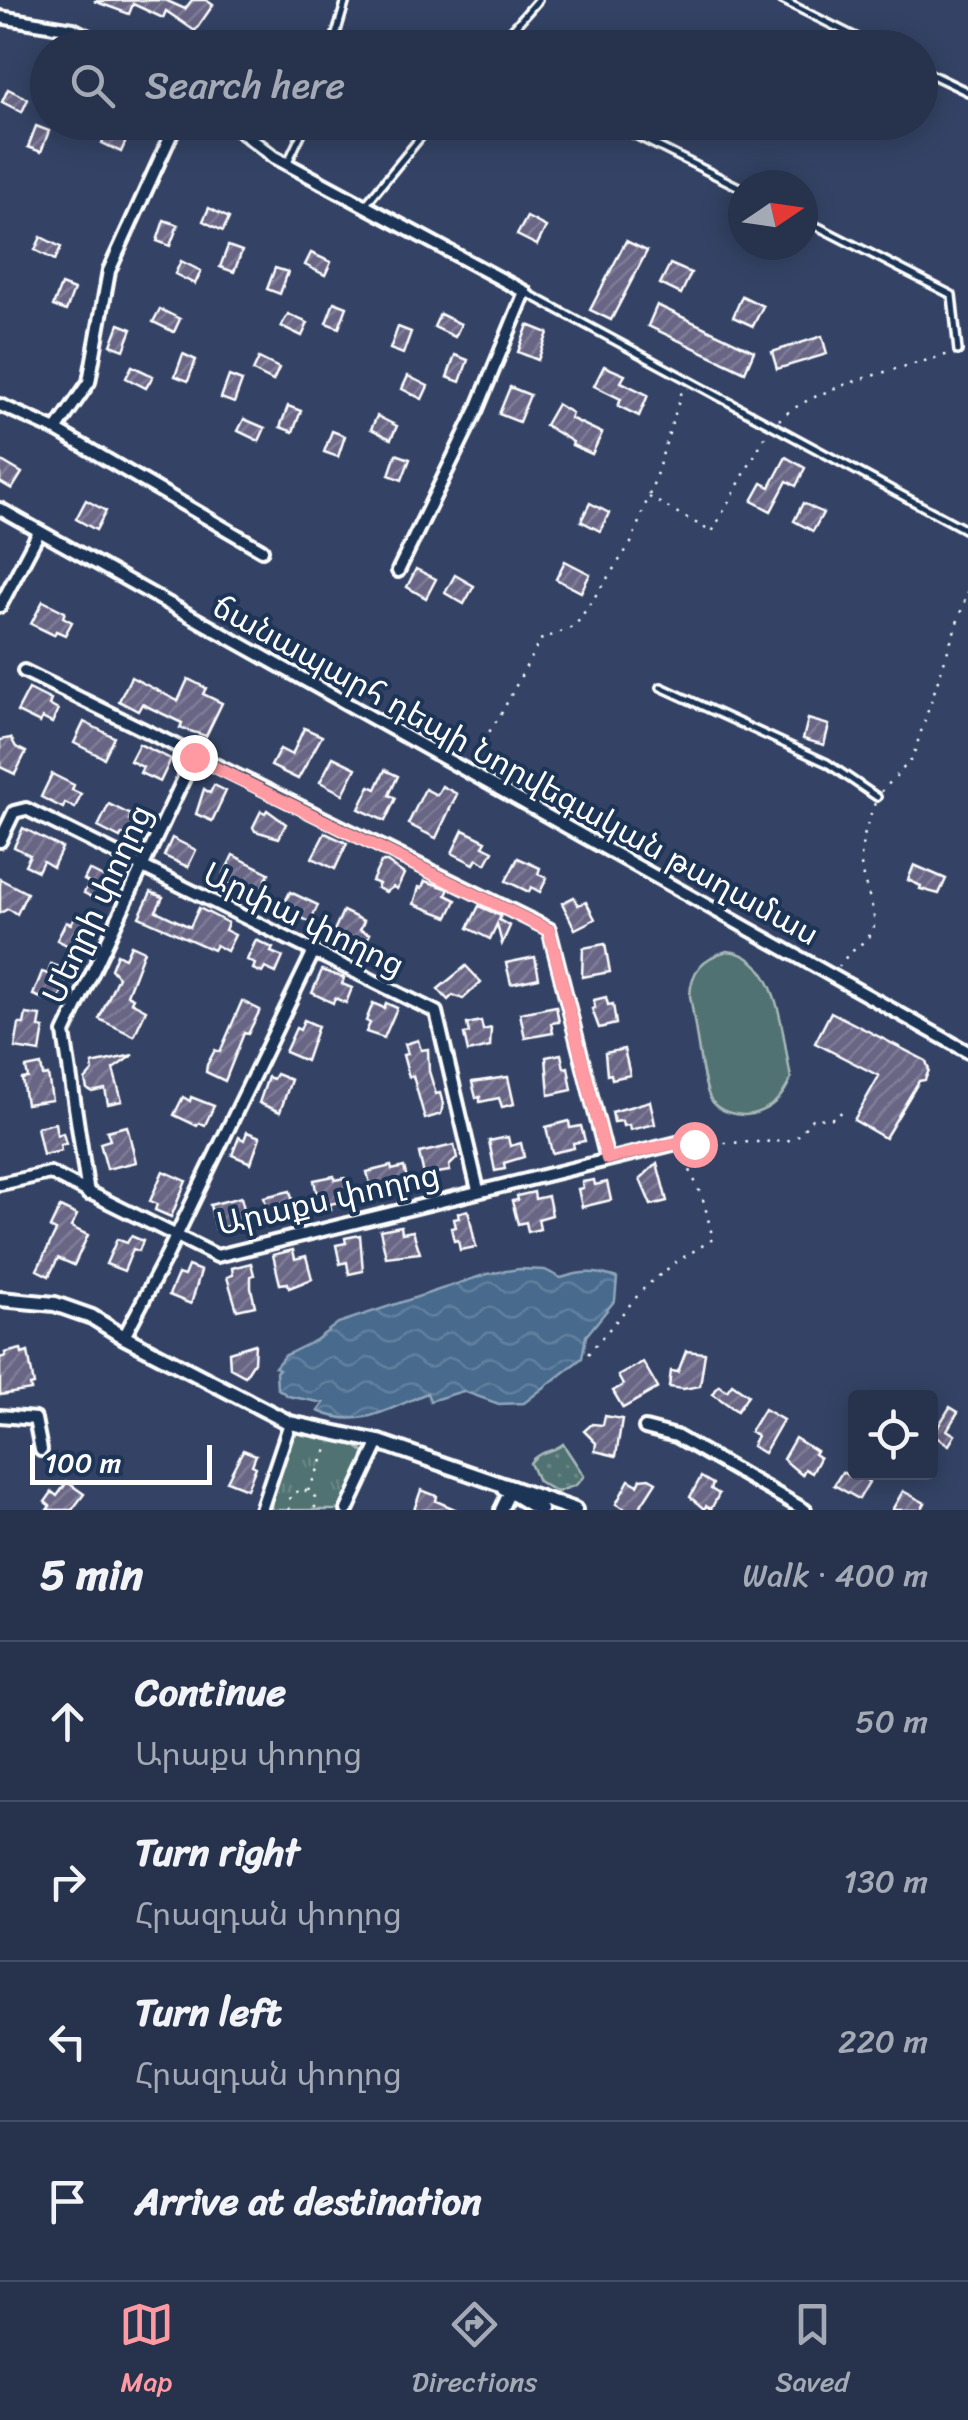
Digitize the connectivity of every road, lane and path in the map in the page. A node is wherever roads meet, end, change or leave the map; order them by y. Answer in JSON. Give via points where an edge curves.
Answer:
{"nodes":[{"id":1,"x":346,"y":0,"type":"edge"},
{"id":2,"x":538,"y":0,"type":"edge"},
{"id":3,"x":782,"y":0,"type":"edge"},
{"id":4,"x":0,"y":17,"type":"edge"},
{"id":5,"x":76,"y":30,"type":"edge"},
{"id":6,"x":337,"y":30,"type":"edge"},
{"id":7,"x":512,"y":30,"type":"edge"},
{"id":8,"x":842,"y":30,"type":"edge"},
{"id":9,"x":938,"y":78,"type":"edge"},
{"id":10,"x":968,"y":92,"type":"edge"},
{"id":11,"x":168,"y":140,"type":"edge"},
{"id":12,"x":253,"y":140,"type":"edge"},
{"id":13,"x":298,"y":140,"type":"edge"},
{"id":14,"x":418,"y":140,"type":"edge"},
{"id":15,"x":645,"y":140,"type":"edge"},
{"id":16,"x":287,"y":164,"type":"junction"},
{"id":17,"x":728,"y":182,"type":"edge"},
{"id":18,"x":364,"y":207,"type":"junction"},
{"id":19,"x":818,"y":228,"type":"edge"},
{"id":20,"x":526,"y":292,"type":"junction"},
{"id":21,"x":958,"y":351,"type":"dead end"},
{"id":22,"x":694,"y":385,"type":"junction"},
{"id":23,"x":0,"y":405,"type":"edge"},
{"id":24,"x":56,"y":430,"type":"junction"},
{"id":25,"x":0,"y":510,"type":"edge"},
{"id":26,"x":968,"y":530,"type":"edge"},
{"id":27,"x":40,"y":532,"type":"junction"},
{"id":28,"x":262,"y":550,"type":"dead end"},
{"id":29,"x":398,"y":571,"type":"dead end"},
{"id":30,"x":968,"y":590,"type":"edge"},
{"id":31,"x":0,"y":605,"type":"edge"},
{"id":32,"x":24,"y":672,"type":"dead end"},
{"id":33,"x":661,"y":687,"type":"dead end"},
{"id":34,"x":194,"y":757,"type":"junction"},
{"id":35,"x":464,"y":770,"type":"junction"},
{"id":36,"x":876,"y":798,"type":"junction"},
{"id":37,"x":0,"y":841,"type":"edge"},
{"id":38,"x":141,"y":866,"type":"junction"},
{"id":39,"x":313,"y":952,"type":"junction"},
{"id":40,"x":834,"y":977,"type":"junction"},
{"id":41,"x":968,"y":1052,"type":"edge"},
{"id":42,"x":843,"y":1110,"type":"dead end"},
{"id":43,"x":681,"y":1142,"type":"junction"},
{"id":44,"x":607,"y":1159,"type":"junction"},
{"id":45,"x":0,"y":1184,"type":"edge"},
{"id":46,"x":478,"y":1190,"type":"junction"},
{"id":47,"x":88,"y":1194,"type":"junction"},
{"id":48,"x":176,"y":1237,"type":"junction"},
{"id":49,"x":0,"y":1299,"type":"edge"},
{"id":50,"x":124,"y":1337,"type":"junction"},
{"id":51,"x":588,"y":1354,"type":"dead end"},
{"id":52,"x":0,"y":1416,"type":"edge"},
{"id":53,"x":290,"y":1423,"type":"junction"},
{"id":54,"x":646,"y":1428,"type":"dead end"},
{"id":55,"x":335,"y":1432,"type":"junction"},
{"id":56,"x":379,"y":1442,"type":"junction"},
{"id":57,"x":41,"y":1450,"type":"dead end"},
{"id":58,"x":507,"y":1487,"type":"junction"},
{"id":59,"x":308,"y":1490,"type":"junction"},
{"id":60,"x":797,"y":1508,"type":"edge"},
{"id":61,"x":263,"y":1509,"type":"edge"},
{"id":62,"x":289,"y":1510,"type":"edge"},
{"id":63,"x":316,"y":1510,"type":"edge"},
{"id":64,"x":347,"y":1510,"type":"edge"},
{"id":65,"x":501,"y":1510,"type":"edge"},
{"id":66,"x":540,"y":1510,"type":"edge"},
{"id":67,"x":574,"y":1510,"type":"edge"}],
"edges":[{"from":1,"to":6,"type":"lane"},
{"from":2,"to":7,"type":"lane"},
{"from":3,"to":8,"type":"lane"},
{"from":4,"to":5,"type":"street"},
{"from":9,"to":10,"type":"lane"},
{"from":11,"to":24,"type":"street","via":[[110,271],[89,382]]},
{"from":12,"to":16,"type":"street"},
{"from":13,"to":16,"type":"lane"},
{"from":14,"to":18,"type":"lane"},
{"from":15,"to":17,"type":"lane"},
{"from":16,"to":18,"type":"street"},
{"from":18,"to":20,"type":"street"},
{"from":19,"to":21,"type":"lane","via":[[952,296]]},
{"from":20,"to":22,"type":"lane"},
{"from":20,"to":29,"type":"street"},
{"from":22,"to":26,"type":"lane"},
{"from":22,"to":35,"type":"path","via":[[682,391],[632,542],[575,626],[540,640]]},
{"from":23,"to":24,"type":"street"},
{"from":24,"to":28,"type":"street"},
{"from":25,"to":27,"type":"street","name":"ճանապարհ դեպի Նորվեգական թաղամաս"},
{"from":27,"to":31,"type":"street"},
{"from":27,"to":35,"type":"street","name":"ճանապարհ դեպի Նորվեգական թաղամաս"},
{"from":30,"to":36,"type":"path","via":[[912,759]]},
{"from":32,"to":34,"type":"street"},
{"from":33,"to":36,"type":"lane","via":[[827,763]]},
{"from":34,"to":38,"type":"street","name":"Մեղրի փողոց"},
{"from":34,"to":44,"type":"street","via":[[549,930]]},
{"from":35,"to":40,"type":"street","name":"ճանապարհ դեպի Նորվեգական թաղամաս"},
{"from":36,"to":40,"type":"path","via":[[861,869],[875,923]]},
{"from":37,"to":38,"type":"street","name":"Արփա փողոց","via":[[14,812],[26,809]]},
{"from":38,"to":39,"type":"street","name":"Արփա փողոց"},
{"from":38,"to":47,"type":"street","name":"Մեղրի փողոց","via":[[64,1032]]},
{"from":39,"to":46,"type":"street","name":"Արփա փողոց","via":[[436,1012]]},
{"from":39,"to":48,"type":"street"},
{"from":40,"to":41,"type":"street","name":"ճանապարհ դեպի Նորվեգական թաղամաս"},
{"from":42,"to":43,"type":"path","via":[[836,1118],[812,1119],[787,1141]]},
{"from":43,"to":44,"type":"street","name":"Արաքս փողոց"},
{"from":43,"to":51,"type":"path","via":[[713,1239],[645,1287]]},
{"from":44,"to":46,"type":"street","name":"Արաքս փողոց"},
{"from":45,"to":47,"type":"street","name":"Արաքս փողոց","via":[[50,1173]]},
{"from":46,"to":48,"type":"street","name":"Արաքս փողոց","via":[[217,1256]]},
{"from":47,"to":48,"type":"street","name":"Արաքս փողոց"},
{"from":48,"to":50,"type":"street"},
{"from":49,"to":50,"type":"street","via":[[54,1304]]},
{"from":50,"to":53,"type":"street"},
{"from":52,"to":57,"type":"street","via":[[35,1419]]},
{"from":53,"to":55,"type":"street"},
{"from":53,"to":61,"type":"street"},
{"from":54,"to":60,"type":"street","via":[[676,1436]]},
{"from":55,"to":56,"type":"street"},
{"from":55,"to":59,"type":"path"},
{"from":56,"to":58,"type":"street"},
{"from":56,"to":64,"type":"street"},
{"from":58,"to":65,"type":"street"},
{"from":58,"to":66,"type":"street"},
{"from":58,"to":67,"type":"street"},
{"from":59,"to":62,"type":"path","via":[[290,1496]]},
{"from":59,"to":63,"type":"path"}]}
